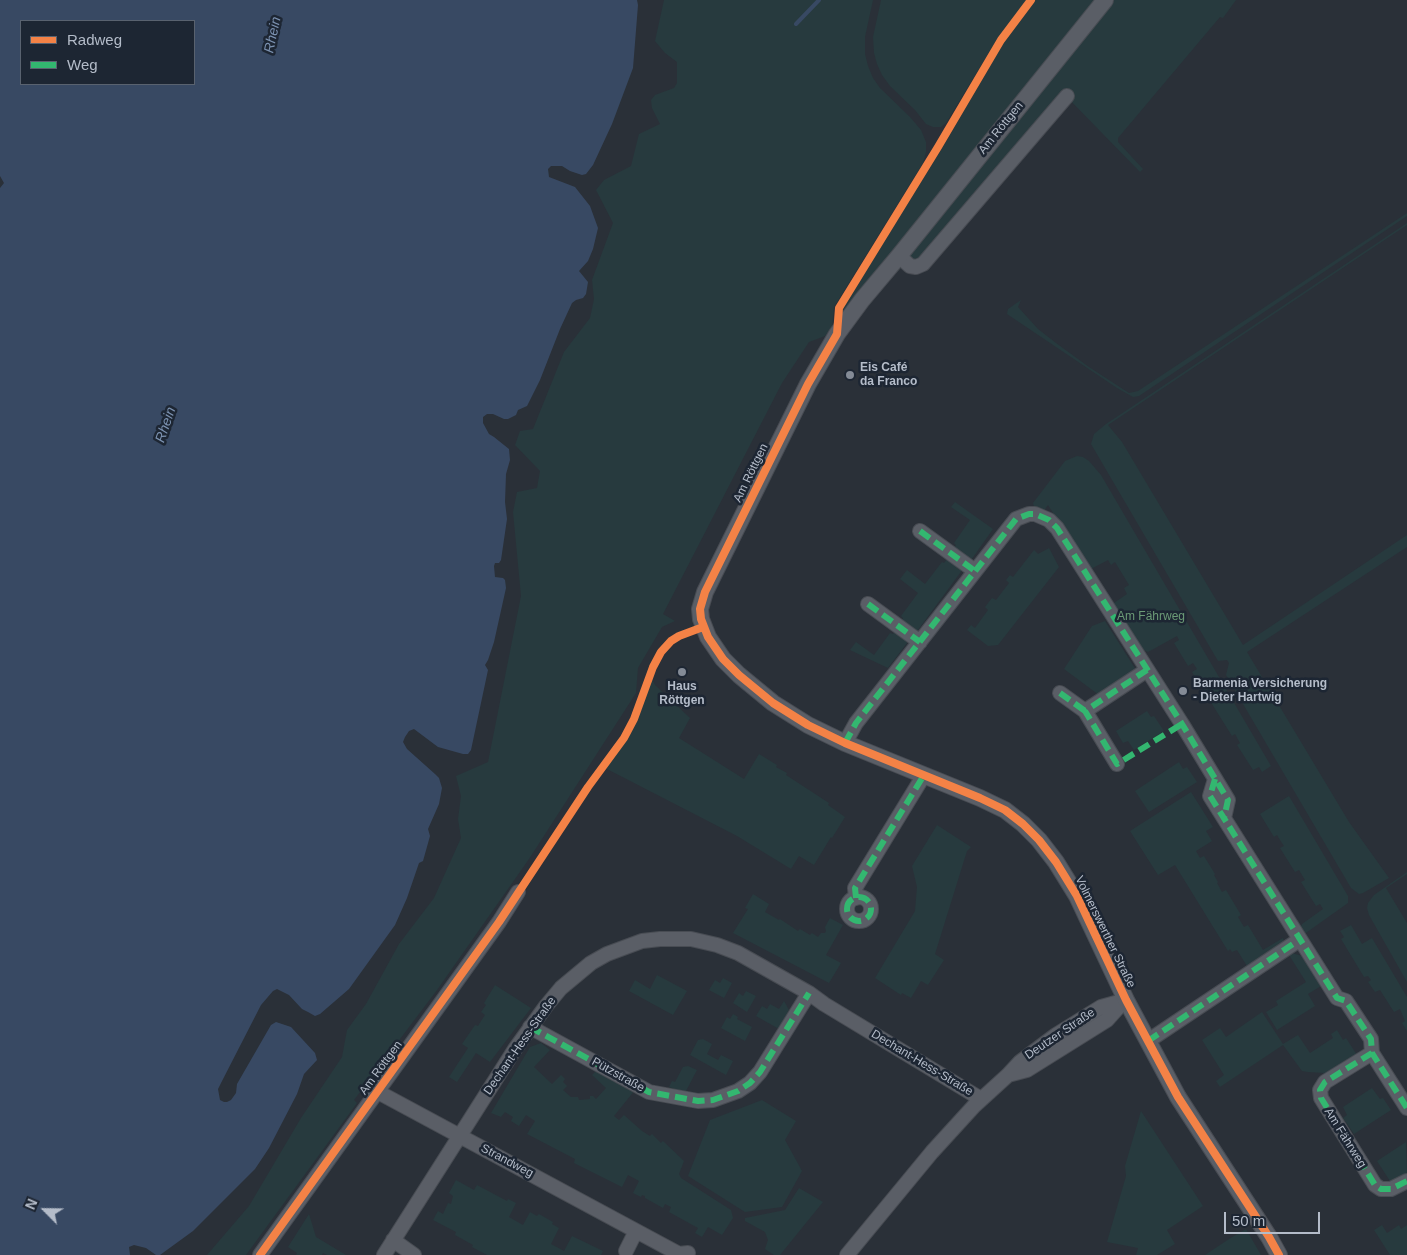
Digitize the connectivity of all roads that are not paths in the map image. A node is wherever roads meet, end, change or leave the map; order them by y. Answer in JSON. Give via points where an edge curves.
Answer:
{"nodes":[{"id":1,"x":1105,"y":0,"type":"edge"},
{"id":2,"x":1067,"y":96,"type":"dead end"},
{"id":3,"x":899,"y":256,"type":"junction"},
{"id":4,"x":920,"y":531,"type":"dead end"},
{"id":5,"x":975,"y":571,"type":"junction"},
{"id":6,"x":868,"y":604,"type":"dead end"},
{"id":7,"x":703,"y":627,"type":"joint"},
{"id":8,"x":920,"y":642,"type":"junction"},
{"id":9,"x":1147,"y":670,"type":"junction"},
{"id":10,"x":1060,"y":693,"type":"dead end"},
{"id":11,"x":1084,"y":711,"type":"junction"},
{"id":12,"x":845,"y":743,"type":"junction"},
{"id":13,"x":1117,"y":764,"type":"dead end"},
{"id":14,"x":924,"y":775,"type":"junction"},
{"id":15,"x":518,"y":892,"type":"dead end"},
{"id":16,"x":856,"y":898,"type":"dead end"},
{"id":17,"x":1300,"y":940,"type":"junction"},
{"id":18,"x":809,"y":993,"type":"junction"},
{"id":19,"x":1126,"y":1000,"type":"junction"},
{"id":20,"x":530,"y":1027,"type":"junction"},
{"id":21,"x":1148,"y":1041,"type":"junction"},
{"id":22,"x":1372,"y":1053,"type":"junction"},
{"id":23,"x":378,"y":1092,"type":"junction"},
{"id":24,"x":981,"y":1099,"type":"junction"},
{"id":25,"x":1407,"y":1108,"type":"edge"},
{"id":26,"x":459,"y":1136,"type":"junction"},
{"id":27,"x":1407,"y":1181,"type":"edge"},
{"id":28,"x":636,"y":1231,"type":"junction"},
{"id":29,"x":393,"y":1240,"type":"junction"},
{"id":30,"x":626,"y":1251,"type":"dead end"},
{"id":31,"x":688,"y":1252,"type":"dead end"},
{"id":32,"x":260,"y":1255,"type":"edge"},
{"id":33,"x":384,"y":1255,"type":"edge"},
{"id":34,"x":414,"y":1255,"type":"edge"},
{"id":35,"x":847,"y":1255,"type":"edge"},
{"id":36,"x":1279,"y":1255,"type":"edge"}],
"edges":[{"from":1,"to":3,"type":"street","name":"Am Röttgen"},
{"from":2,"to":3,"type":"street","via":[[923,264],[910,266]]},
{"from":3,"to":7,"type":"street","name":"Am Röttgen","via":[[837,334],[808,384],[705,592],[700,609]]},
{"from":4,"to":5,"type":"street"},
{"from":5,"to":8,"type":"street"},
{"from":5,"to":9,"type":"street","via":[[1016,519],[1029,514],[1045,517],[1057,528]]},
{"from":6,"to":8,"type":"street"},
{"from":7,"to":12,"type":"street","name":"Volmerswerther Straße","via":[[714,648],[757,690],[808,725]]},
{"from":8,"to":12,"type":"street","via":[[856,723]]},
{"from":9,"to":11,"type":"street"},
{"from":9,"to":17,"type":"street","via":[[1215,779],[1210,796]]},
{"from":10,"to":11,"type":"street"},
{"from":11,"to":13,"type":"street"},
{"from":12,"to":14,"type":"street","name":"Volmerswerther Straße"},
{"from":14,"to":16,"type":"street","via":[[855,888]]},
{"from":14,"to":19,"type":"street","name":"Volmerswerther Straße","via":[[1005,810],[1039,840],[1077,896]]},
{"from":15,"to":23,"type":"street","name":"Am Röttgen"},
{"from":17,"to":21,"type":"street"},
{"from":17,"to":22,"type":"street","via":[[1337,998],[1346,1001],[1371,1039]]},
{"from":18,"to":20,"type":"street","name":"Dechant-Hess-Straße","via":[[758,963],[717,945],[690,939],[660,938],[624,947],[591,963],[561,988]]},
{"from":18,"to":20,"type":"street","name":"Pützstraße","via":[[760,1072],[738,1091],[714,1100],[698,1101],[649,1092]]},
{"from":18,"to":24,"type":"street","name":"Dechant-Hess-Straße"},
{"from":19,"to":21,"type":"street","name":"Volmerswerther Straße"},
{"from":19,"to":24,"type":"street","name":"Deutzer Straße","via":[[1107,1020],[1027,1070],[1008,1075]]},
{"from":20,"to":26,"type":"street","name":"Dechant-Hess-Straße"},
{"from":21,"to":36,"type":"street","name":"Volmerswerther Straße","via":[[1178,1097]]},
{"from":22,"to":25,"type":"street"},
{"from":22,"to":27,"type":"street","name":"Am Fährweg","via":[[1325,1082],[1320,1090],[1321,1098],[1375,1185],[1391,1190]]},
{"from":23,"to":26,"type":"street","name":"Strandweg"},
{"from":23,"to":32,"type":"street","name":"Am Röttgen"},
{"from":24,"to":35,"type":"street","name":"Deutzer Straße","via":[[932,1152]]},
{"from":26,"to":28,"type":"street","name":"Strandweg"},
{"from":26,"to":29,"type":"street","name":"Dechant-Hess-Straße"},
{"from":28,"to":30,"type":"street"},
{"from":28,"to":31,"type":"street","name":"Strandweg","via":[[679,1254]]},
{"from":29,"to":33,"type":"street","name":"Dechant-Hess-Straße"},
{"from":29,"to":34,"type":"street"}]}
